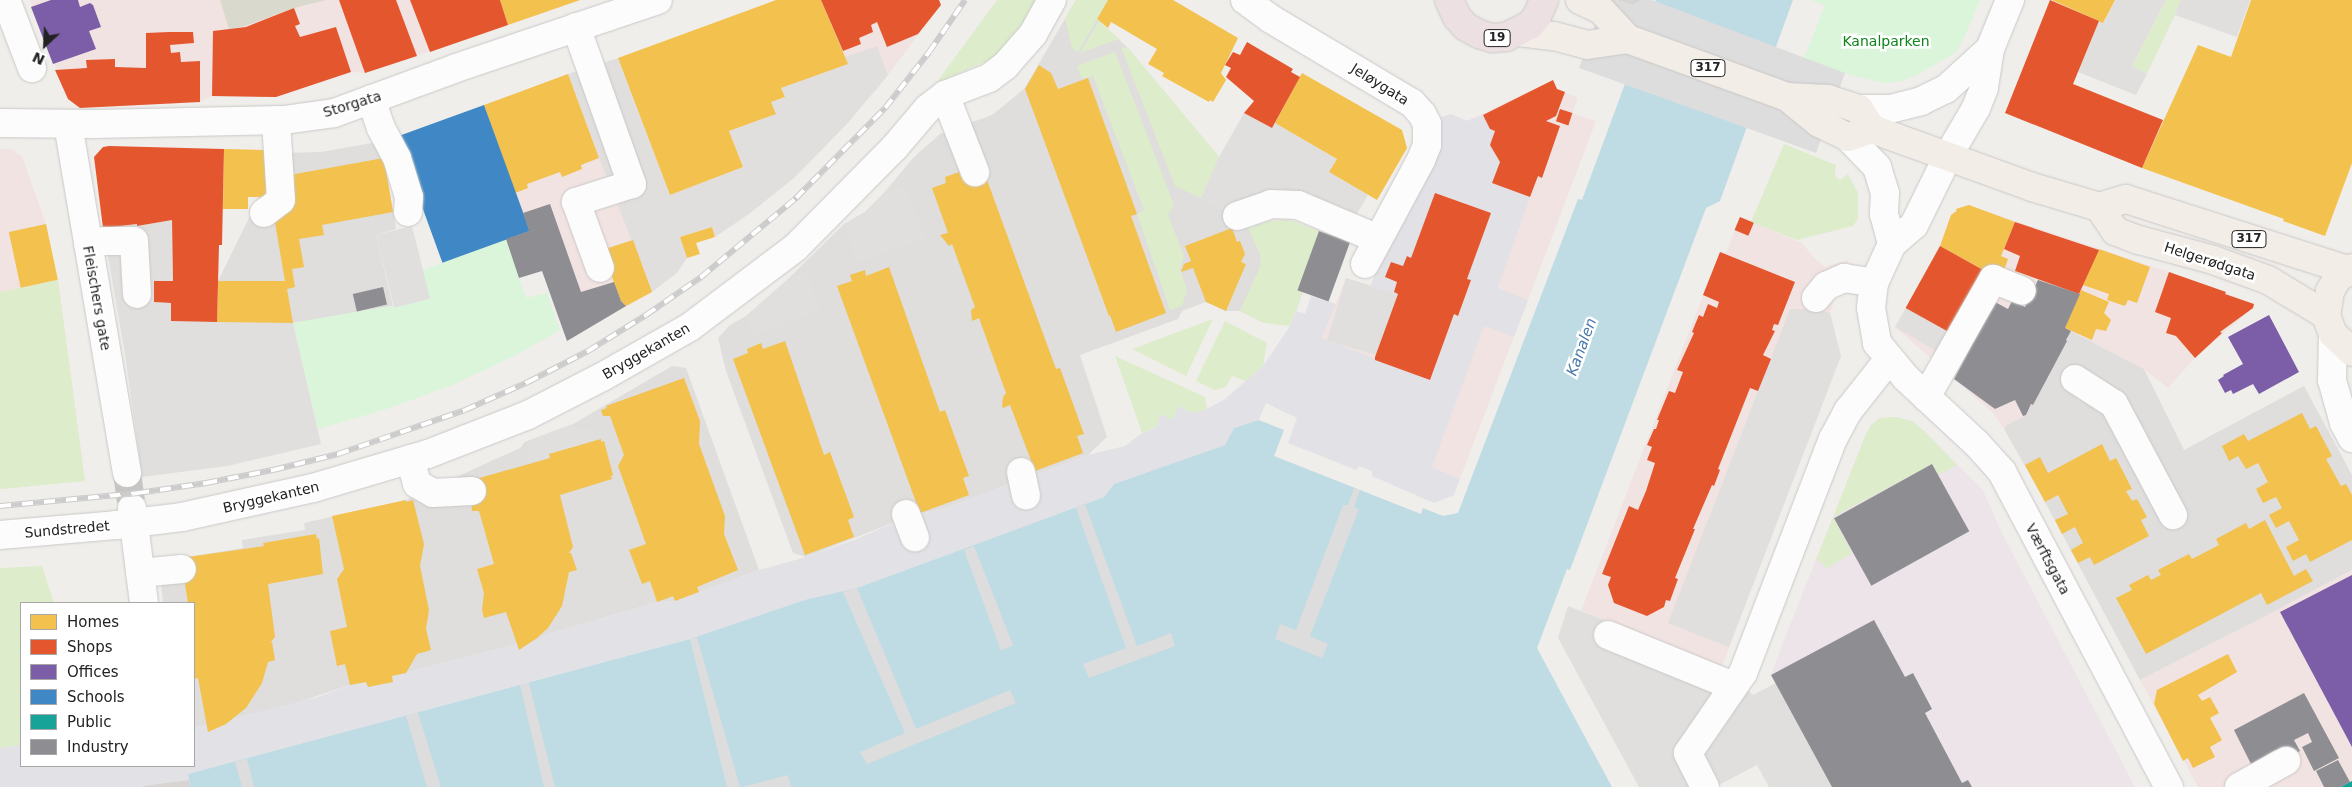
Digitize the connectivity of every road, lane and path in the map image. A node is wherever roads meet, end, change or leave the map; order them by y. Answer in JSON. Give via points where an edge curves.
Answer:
{"nodes":[{"id":1,"x":6,"y":0,"type":"edge"},
{"id":2,"x":658,"y":0,"type":"edge"},
{"id":3,"x":1052,"y":0,"type":"edge"},
{"id":4,"x":1245,"y":0,"type":"edge"},
{"id":5,"x":1433,"y":0,"type":"edge"},
{"id":6,"x":1544,"y":0,"type":"edge"},
{"id":7,"x":2010,"y":0,"type":"edge"},
{"id":8,"x":1590,"y":5,"type":"edge"},
{"id":9,"x":1453,"y":9,"type":"edge"},
{"id":10,"x":576,"y":27,"type":"junction"},
{"id":11,"x":1520,"y":32,"type":"junction"},
{"id":12,"x":1628,"y":39,"type":"junction"},
{"id":13,"x":1990,"y":50,"type":"junction"},
{"id":14,"x":32,"y":68,"type":"dead end"},
{"id":15,"x":945,"y":95,"type":"junction"},
{"id":16,"x":371,"y":99,"type":"junction"},
{"id":17,"x":276,"y":120,"type":"junction"},
{"id":18,"x":1848,"y":121,"type":"junction"},
{"id":19,"x":0,"y":123,"type":"edge"},
{"id":20,"x":68,"y":124,"type":"junction"},
{"id":21,"x":1948,"y":156,"type":"junction"},
{"id":22,"x":975,"y":172,"type":"dead end"},
{"id":23,"x":2099,"y":207,"type":"junction"},
{"id":24,"x":408,"y":212,"type":"dead end"},
{"id":25,"x":264,"y":213,"type":"dead end"},
{"id":26,"x":1237,"y":216,"type":"dead end"},
{"id":27,"x":1378,"y":239,"type":"junction"},
{"id":28,"x":88,"y":244,"type":"junction"},
{"id":29,"x":1892,"y":244,"type":"junction"},
{"id":30,"x":1365,"y":264,"type":"dead end"},
{"id":31,"x":600,"y":268,"type":"dead end"},
{"id":32,"x":2350,"y":269,"type":"edge"},
{"id":33,"x":1874,"y":283,"type":"junction"},
{"id":34,"x":2022,"y":291,"type":"dead end"},
{"id":35,"x":137,"y":294,"type":"dead end"},
{"id":36,"x":1816,"y":298,"type":"dead end"},
{"id":37,"x":2337,"y":333,"type":"edge"},
{"id":38,"x":1889,"y":359,"type":"junction"},
{"id":39,"x":2075,"y":379,"type":"dead end"},
{"id":40,"x":1926,"y":397,"type":"junction"},
{"id":41,"x":2352,"y":438,"type":"edge"},
{"id":42,"x":410,"y":459,"type":"junction"},
{"id":43,"x":127,"y":473,"type":"tunnel mouth"},
{"id":44,"x":472,"y":491,"type":"dead end"},
{"id":45,"x":2173,"y":515,"type":"dead end"},
{"id":46,"x":133,"y":516,"type":"junction"},
{"id":47,"x":0,"y":535,"type":"edge"},
{"id":48,"x":182,"y":569,"type":"dead end"},
{"id":49,"x":140,"y":573,"type":"junction"},
{"id":50,"x":144,"y":602,"type":"edge"},
{"id":51,"x":1608,"y":635,"type":"dead end"},
{"id":52,"x":1738,"y":679,"type":"junction"},
{"id":53,"x":2286,"y":761,"type":"dead end"},
{"id":54,"x":1705,"y":787,"type":"edge"},
{"id":55,"x":2169,"y":787,"type":"edge"},
{"id":56,"x":2239,"y":787,"type":"edge"}],
"edges":[{"from":1,"to":14,"type":"street"},
{"from":2,"to":10,"type":"street","name":"Storgata"},
{"from":3,"to":15,"type":"street","name":"Bryggekanten","via":[[1033,34],[1005,66],[989,78]]},
{"from":4,"to":27,"type":"street","name":"Jeløygata","via":[[1271,19],[1392,90],[1422,114],[1428,133],[1427,145]]},
{"from":5,"to":9,"type":"highway","number":"19"},
{"from":6,"to":11,"type":"highway","number":"19","via":[[1537,16]]},
{"from":7,"to":13,"type":"street"},
{"from":8,"to":12,"type":"main road","number":"317"},
{"from":9,"to":11,"type":"highway","number":"19","via":[[1466,27],[1492,38]]},
{"from":10,"to":16,"type":"street","name":"Storgata"},
{"from":10,"to":31,"type":"street","via":[[632,184],[573,194]]},
{"from":11,"to":12,"type":"main road","number":"317","via":[[1554,36],[1587,45]]},
{"from":12,"to":18,"type":"main road","number":"317"},
{"from":13,"to":18,"type":"street","via":[[1946,89],[1921,101]]},
{"from":13,"to":21,"type":"street","name":"Værftsgata","via":[[1984,88]]},
{"from":15,"to":22,"type":"street"},
{"from":15,"to":42,"type":"street","name":"Bryggekanten","via":[[928,108],[894,148],[794,248],[690,327],[528,415]]},
{"from":16,"to":17,"type":"street","name":"Storgata","via":[[334,113]]},
{"from":16,"to":24,"type":"street","via":[[381,128],[397,158],[409,197]]},
{"from":17,"to":20,"type":"street","name":"Storgata"},
{"from":17,"to":25,"type":"street","via":[[281,200]]},
{"from":18,"to":21,"type":"main road","number":"317"},
{"from":18,"to":29,"type":"street","via":[[1877,167],[1885,193],[1884,214]]},
{"from":19,"to":20,"type":"street","name":"Storgata"},
{"from":20,"to":28,"type":"street","name":"Fleischers gate"},
{"from":21,"to":23,"type":"main road","number":"317"},
{"from":21,"to":29,"type":"street","name":"Værftsgata","via":[[1914,225]]},
{"from":23,"to":32,"type":"main road","number":"317","via":[[2126,199]]},
{"from":23,"to":37,"type":"main road","name":"Helgerødgata","number":"317","via":[[2115,231],[2214,260],[2268,280]]},
{"from":26,"to":27,"type":"street","via":[[1271,204],[1298,205]]},
{"from":27,"to":30,"type":"street","name":"Jeløygata"},
{"from":28,"to":35,"type":"street","via":[[134,241]]},
{"from":28,"to":43,"type":"street","name":"Fleischers gate","via":[[116,354],[129,438]]},
{"from":29,"to":33,"type":"street","name":"Værftsgata"},
{"from":32,"to":37,"type":"main road","number":"317","via":[[2330,291]]},
{"from":33,"to":36,"type":"street","via":[[1844,278],[1826,286]]},
{"from":33,"to":38,"type":"street","name":"Værftsgata","via":[[1871,308],[1877,343]]},
{"from":34,"to":40,"type":"street","via":[[1993,279]]},
{"from":37,"to":41,"type":"street","via":[[2332,380],[2344,423]]},
{"from":38,"to":40,"type":"street","name":"Værftsgata"},
{"from":38,"to":52,"type":"street","via":[[1848,411],[1833,439]]},
{"from":39,"to":45,"type":"street","via":[[2114,404]]},
{"from":40,"to":55,"type":"street","name":"Værftsgata","via":[[2002,472]]},
{"from":42,"to":44,"type":"street","via":[[417,484],[433,493]]},
{"from":42,"to":46,"type":"street","name":"Bryggekanten","via":[[313,488],[182,517]]},
{"from":46,"to":47,"type":"street","name":"Sundstredet"},
{"from":46,"to":49,"type":"street"},
{"from":48,"to":49,"type":"street"},
{"from":49,"to":50,"type":"street"},
{"from":51,"to":52,"type":"street"},
{"from":52,"to":54,"type":"street","via":[[1688,753]]},
{"from":53,"to":56,"type":"street"}]}
